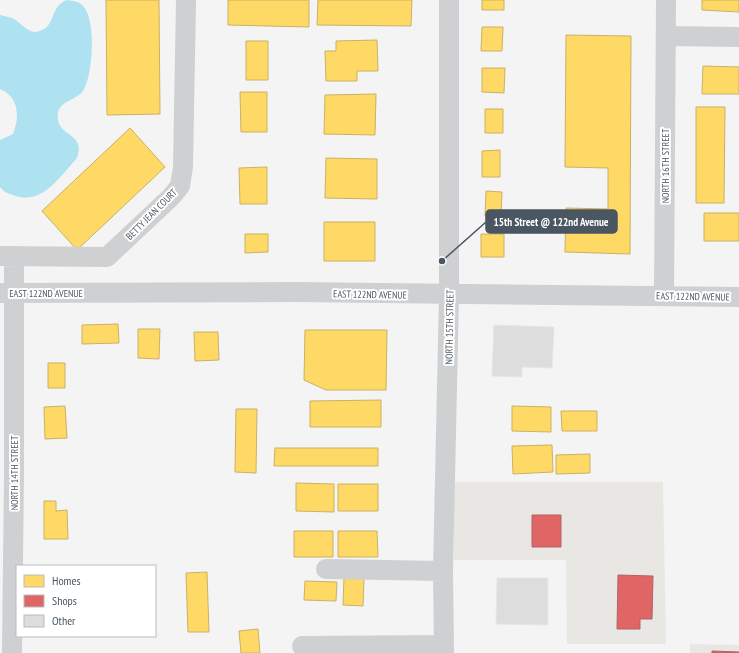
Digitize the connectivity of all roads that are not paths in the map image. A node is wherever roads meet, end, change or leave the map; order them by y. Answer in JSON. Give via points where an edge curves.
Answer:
{"nodes":[{"id":1,"x":186,"y":0,"type":"edge"},
{"id":2,"x":449,"y":0,"type":"edge"},
{"id":3,"x":666,"y":0,"type":"edge"},
{"id":4,"x":667,"y":36,"type":"junction"},
{"id":5,"x":739,"y":38,"type":"edge"},
{"id":6,"x":7,"y":256,"type":"edge"},
{"id":7,"x":6,"y":293,"type":"edge"},
{"id":8,"x":449,"y":295,"type":"junction"},
{"id":9,"x":664,"y":295,"type":"junction"},
{"id":10,"x":739,"y":296,"type":"edge"},
{"id":11,"x":7,"y":472,"type":"edge"},
{"id":12,"x":6,"y":566,"type":"edge"},
{"id":13,"x":326,"y":569,"type":"dead end"},
{"id":14,"x":443,"y":571,"type":"junction"},
{"id":15,"x":8,"y":644,"type":"edge"},
{"id":16,"x":302,"y":646,"type":"dead end"},
{"id":17,"x":444,"y":649,"type":"edge"}],
"edges":[{"from":1,"to":6,"type":"street","name":"BETTY JEAN COURT","via":[[183,167],[180,186],[107,257]]},
{"from":2,"to":8,"type":"street","name":"NORTH 15TH STREET"},
{"from":3,"to":4,"type":"street","name":"NORTH 16TH STREET"},
{"from":4,"to":5,"type":"street"},
{"from":4,"to":9,"type":"street","name":"NORTH 16TH STREET"},
{"from":6,"to":7,"type":"street","name":"BETTY JEAN COURT"},
{"from":7,"to":8,"type":"street","name":"EAST 122ND AVENUE","via":[[295,292]]},
{"from":7,"to":11,"type":"street","name":"NORTH 14TH STREET"},
{"from":8,"to":9,"type":"street","name":"EAST 122ND AVENUE"},
{"from":8,"to":14,"type":"street","name":"NORTH 15TH STREET"},
{"from":9,"to":10,"type":"street","name":"EAST 122ND AVENUE"},
{"from":11,"to":12,"type":"street","name":"NORTH 14TH STREET"},
{"from":12,"to":15,"type":"street","name":"NORTH 14TH STREET"},
{"from":13,"to":14,"type":"street"},
{"from":14,"to":17,"type":"street","name":"NORTH 15TH STREET"},
{"from":16,"to":17,"type":"street"}]}
